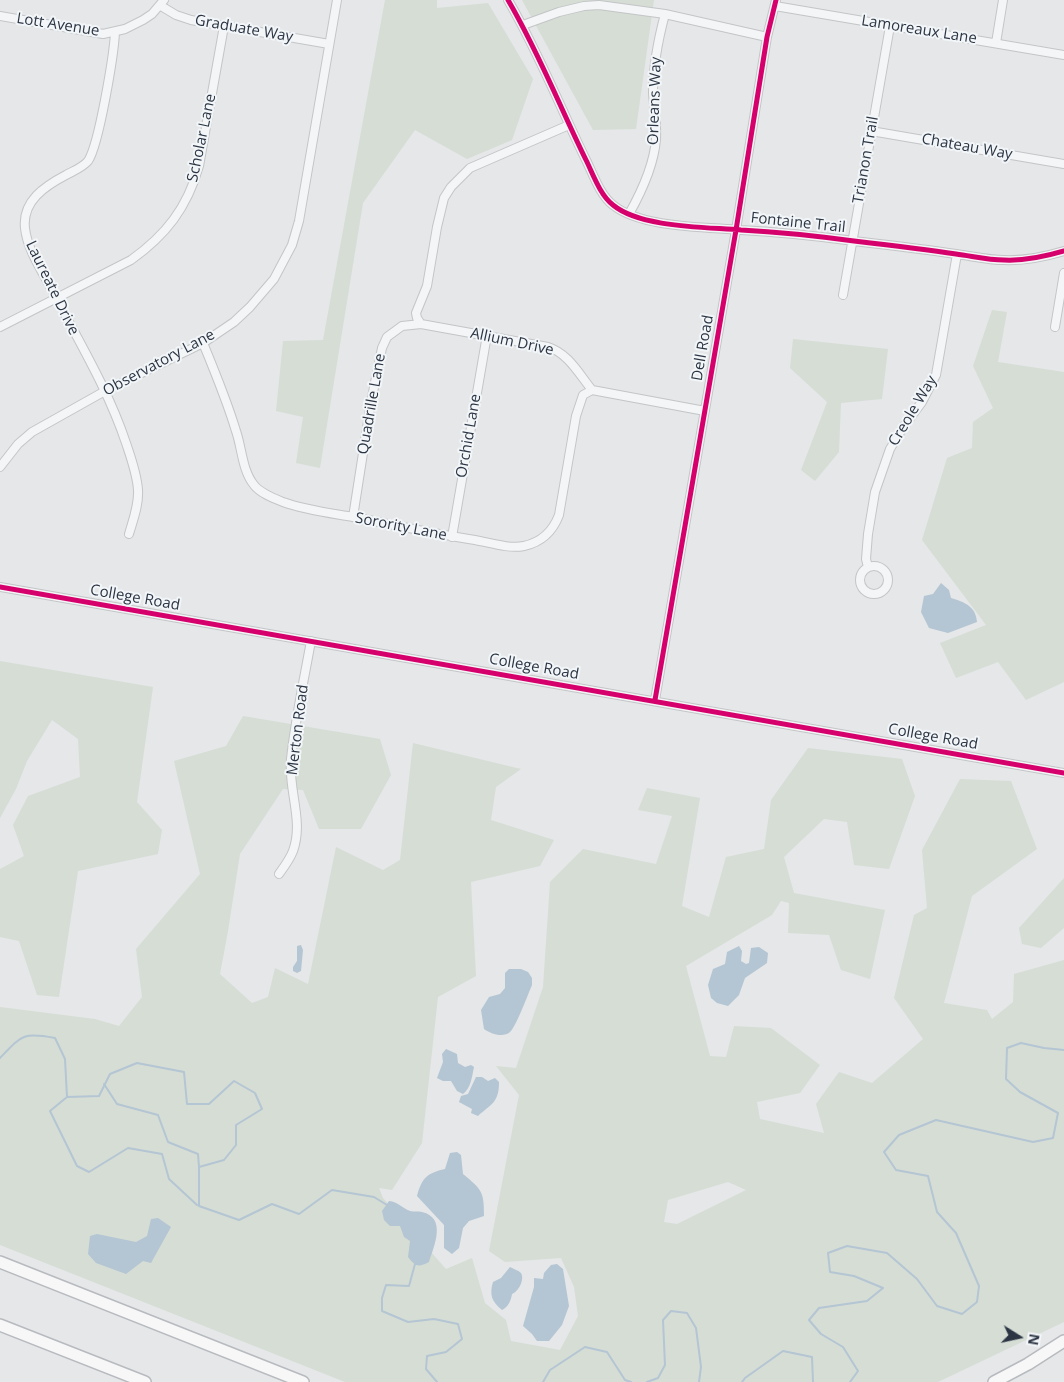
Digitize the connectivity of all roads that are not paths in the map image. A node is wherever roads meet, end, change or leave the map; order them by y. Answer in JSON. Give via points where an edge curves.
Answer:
{"nodes":[{"id":1,"x":338,"y":0,"type":"edge"},
{"id":2,"x":508,"y":0,"type":"edge"},
{"id":3,"x":1003,"y":0,"type":"edge"},
{"id":4,"x":162,"y":3,"type":"edge"},
{"id":5,"x":775,"y":3,"type":"edge"},
{"id":6,"x":665,"y":14,"type":"junction"},
{"id":7,"x":0,"y":16,"type":"edge"},
{"id":8,"x":523,"y":25,"type":"junction"},
{"id":9,"x":224,"y":26,"type":"junction"},
{"id":10,"x":890,"y":26,"type":"junction"},
{"id":11,"x":115,"y":32,"type":"junction"},
{"id":12,"x":767,"y":37,"type":"junction"},
{"id":13,"x":996,"y":43,"type":"junction"},
{"id":14,"x":329,"y":44,"type":"junction"},
{"id":15,"x":1064,"y":55,"type":"edge"},
{"id":16,"x":569,"y":125,"type":"junction"},
{"id":17,"x":871,"y":131,"type":"junction"},
{"id":18,"x":1064,"y":164,"type":"edge"},
{"id":19,"x":629,"y":214,"type":"junction"},
{"id":20,"x":736,"y":230,"type":"junction"},
{"id":21,"x":852,"y":241,"type":"junction"},
{"id":22,"x":1064,"y":251,"type":"edge"},
{"id":23,"x":957,"y":254,"type":"junction"},
{"id":24,"x":1064,"y":273,"type":"edge"},
{"id":25,"x":843,"y":294,"type":"dead end"},
{"id":26,"x":56,"y":297,"type":"junction"},
{"id":27,"x":420,"y":324,"type":"junction"},
{"id":28,"x":1055,"y":327,"type":"dead end"},
{"id":29,"x":0,"y":328,"type":"edge"},
{"id":30,"x":487,"y":335,"type":"junction"},
{"id":31,"x":203,"y":343,"type":"junction"},
{"id":32,"x":592,"y":390,"type":"junction"},
{"id":33,"x":104,"y":391,"type":"junction"},
{"id":34,"x":705,"y":410,"type":"junction"},
{"id":35,"x":0,"y":466,"type":"edge"},
{"id":36,"x":353,"y":517,"type":"junction"},
{"id":37,"x":129,"y":534,"type":"dead end"},
{"id":38,"x":452,"y":537,"type":"junction"},
{"id":39,"x":868,"y":567,"type":"dead end"},
{"id":40,"x":0,"y":587,"type":"edge"},
{"id":41,"x":311,"y":641,"type":"junction"},
{"id":42,"x":655,"y":700,"type":"junction"},
{"id":43,"x":1064,"y":773,"type":"edge"},
{"id":44,"x":279,"y":874,"type":"dead end"},
{"id":45,"x":0,"y":1262,"type":"edge"},
{"id":46,"x":0,"y":1325,"type":"edge"},
{"id":47,"x":1064,"y":1341,"type":"edge"},
{"id":48,"x":124,"y":1374,"type":"junction"},
{"id":49,"x":140,"y":1382,"type":"edge"},
{"id":50,"x":145,"y":1382,"type":"edge"},
{"id":51,"x":303,"y":1382,"type":"edge"},
{"id":52,"x":994,"y":1382,"type":"edge"}],
"edges":[{"from":1,"to":14,"type":"street","name":"Observatory Lane"},
{"from":2,"to":8,"type":"street","name":"Fontaine Trail"},
{"from":3,"to":13,"type":"street"},
{"from":4,"to":9,"type":"street","name":"Graduate Way","via":[[176,15]]},
{"from":4,"to":11,"type":"street","name":"Lott Avenue","via":[[143,20]]},
{"from":5,"to":10,"type":"street","name":"Lamoreaux Lane"},
{"from":5,"to":12,"type":"street","name":"Dell Road"},
{"from":6,"to":8,"type":"street","via":[[592,5],[558,12]]},
{"from":6,"to":12,"type":"street"},
{"from":6,"to":19,"type":"street","name":"Orleans Way","via":[[654,73],[654,151],[650,169]]},
{"from":7,"to":11,"type":"street","name":"Lott Avenue","via":[[96,33]]},
{"from":8,"to":16,"type":"street","name":"Fontaine Trail"},
{"from":9,"to":14,"type":"street","name":"Graduate Way"},
{"from":9,"to":26,"type":"street","name":"Scholar Lane","via":[[199,166],[184,204],[172,223],[131,260]]},
{"from":10,"to":13,"type":"street","name":"Lamoreaux Lane"},
{"from":10,"to":17,"type":"street","name":"Trianon Trail"},
{"from":11,"to":26,"type":"street","name":"Laureate Drive","via":[[92,154],[81,167],[40,190],[30,204],[25,221],[28,241]]},
{"from":12,"to":20,"type":"street","name":"Dell Road"},
{"from":13,"to":15,"type":"street","name":"Lamoreaux Lane"},
{"from":14,"to":31,"type":"street","name":"Observatory Lane","via":[[292,245],[274,279],[250,308]]},
{"from":16,"to":19,"type":"street","name":"Fontaine Trail","via":[[607,200]]},
{"from":16,"to":27,"type":"street","via":[[470,168],[451,187],[444,198],[427,286],[416,313]]},
{"from":17,"to":18,"type":"street","name":"Chateau Way"},
{"from":17,"to":21,"type":"street","name":"Trianon Trail"},
{"from":19,"to":20,"type":"street","name":"Fontaine Trail","via":[[655,222]]},
{"from":20,"to":21,"type":"street","name":"Fontaine Trail"},
{"from":20,"to":34,"type":"street","name":"Dell Road"},
{"from":21,"to":23,"type":"street","name":"Fontaine Trail"},
{"from":21,"to":25,"type":"street","name":"Trianon Trail"},
{"from":22,"to":23,"type":"street","name":"Fontaine Trail","via":[[1019,260]]},
{"from":23,"to":39,"type":"street","name":"Creole Way","via":[[936,375],[890,449],[875,492],[868,534]]},
{"from":24,"to":28,"type":"street"},
{"from":26,"to":29,"type":"street","name":"Scholar Lane"},
{"from":26,"to":33,"type":"street","name":"Laureate Drive"},
{"from":27,"to":30,"type":"street","name":"Allium Drive"},
{"from":27,"to":36,"type":"street","name":"Quadrille Lane","via":[[402,326],[387,337],[382,348]]},
{"from":30,"to":32,"type":"street","name":"Allium Drive","via":[[558,350]]},
{"from":30,"to":38,"type":"street","name":"Orchid Lane"},
{"from":31,"to":33,"type":"street","name":"Observatory Lane"},
{"from":31,"to":36,"type":"street","name":"Sorority Lane","via":[[226,397],[247,472],[254,485],[284,502]]},
{"from":32,"to":34,"type":"street"},
{"from":32,"to":38,"type":"street","name":"Sorority Lane","via":[[583,395],[579,404],[555,526],[535,542],[518,546]]},
{"from":33,"to":35,"type":"street","name":"Observatory Lane","via":[[32,432]]},
{"from":33,"to":37,"type":"street","name":"Laureate Drive","via":[[119,421],[133,463],[138,491],[138,504]]},
{"from":34,"to":42,"type":"street","name":"Dell Road"},
{"from":36,"to":38,"type":"street","name":"Sorority Lane"},
{"from":40,"to":41,"type":"street","name":"College Road"},
{"from":41,"to":42,"type":"street","name":"College Road"},
{"from":41,"to":44,"type":"street","name":"Merton Road","via":[[291,759],[296,841]]},
{"from":42,"to":43,"type":"street","name":"College Road"},
{"from":45,"to":51,"type":"highway"},
{"from":46,"to":48,"type":"highway"},
{"from":47,"to":52,"type":"highway"},
{"from":48,"to":49,"type":"highway"},
{"from":48,"to":50,"type":"highway"}]}
